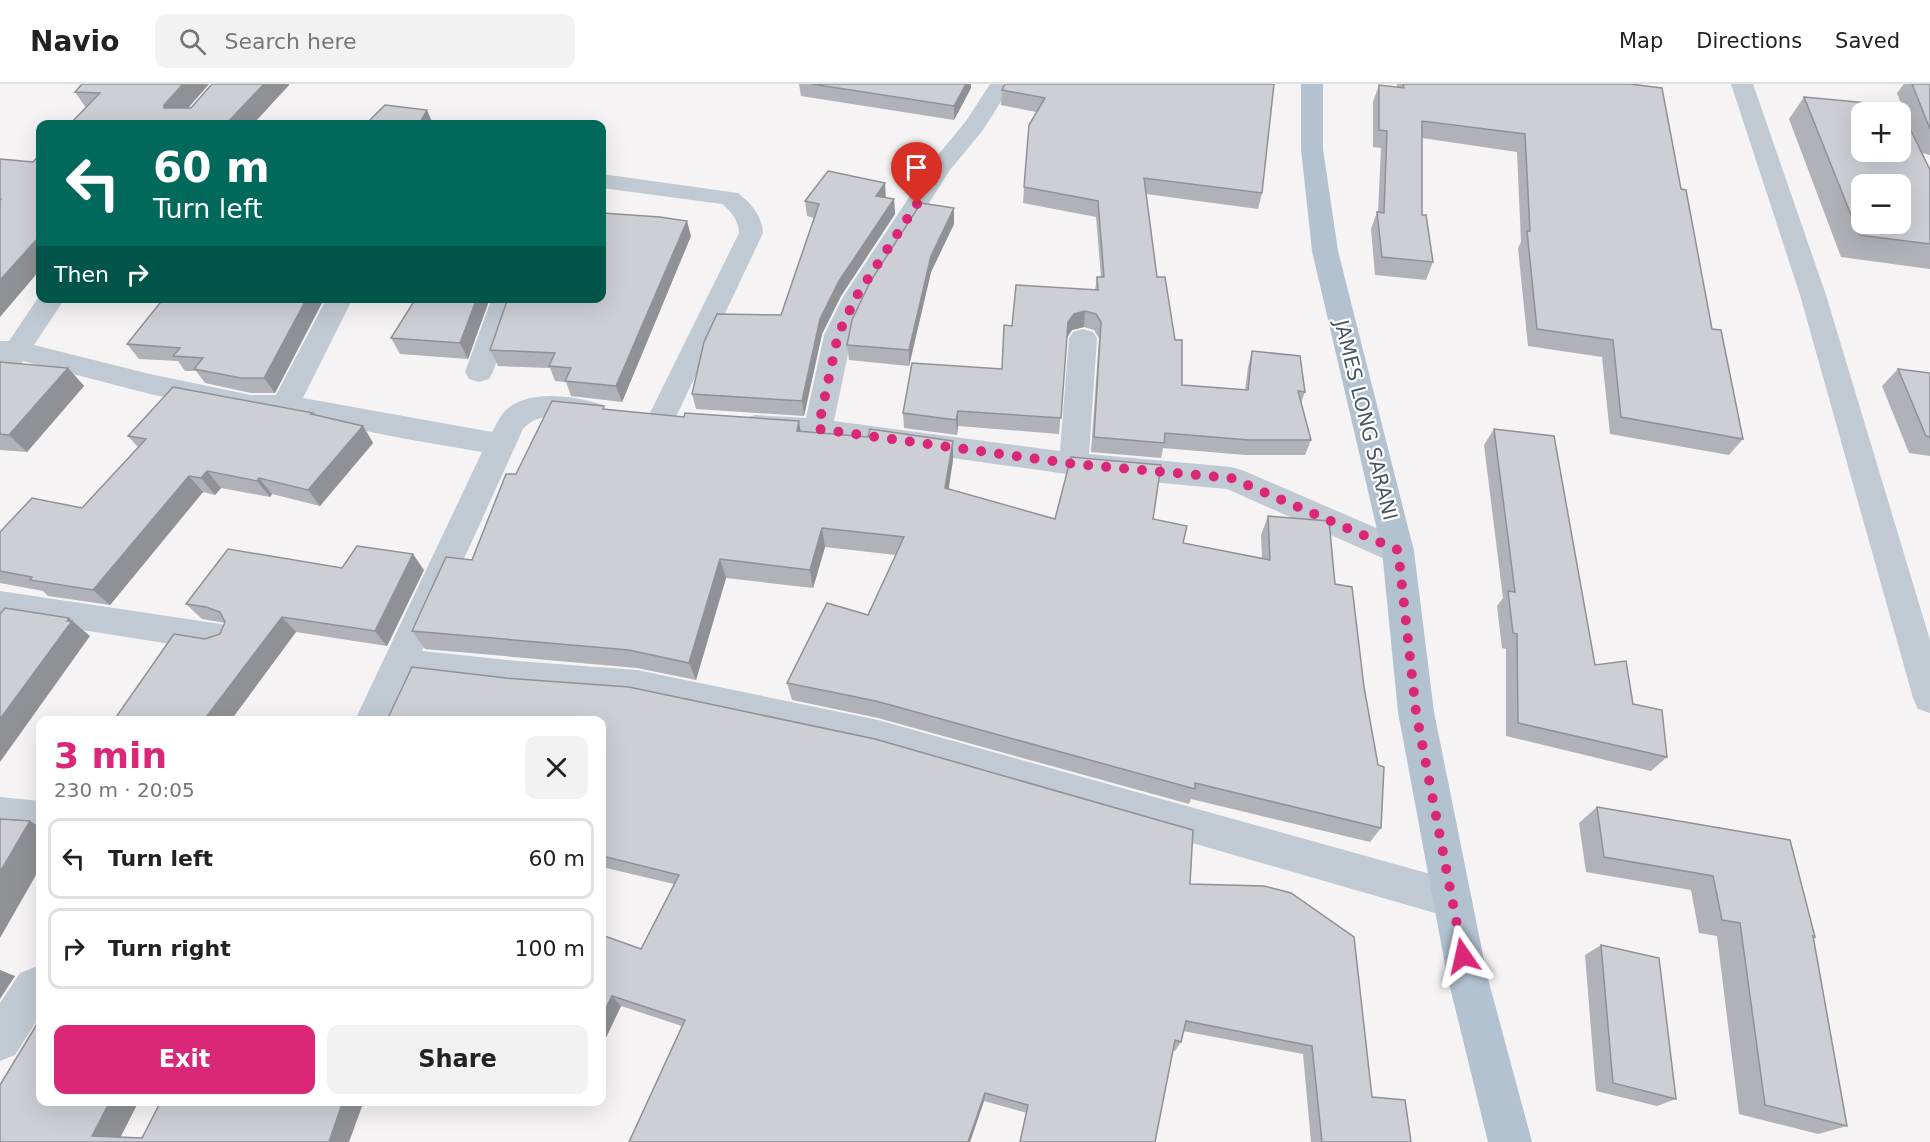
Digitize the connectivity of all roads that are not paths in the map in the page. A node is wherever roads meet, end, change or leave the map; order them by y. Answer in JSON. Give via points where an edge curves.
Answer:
{"nodes":[{"id":1,"x":1001,"y":84,"type":"edge"},
{"id":2,"x":1312,"y":84,"type":"edge"},
{"id":3,"x":1742,"y":84,"type":"edge"},
{"id":4,"x":606,"y":182,"type":"edge"},
{"id":5,"x":48,"y":303,"type":"edge"},
{"id":6,"x":337,"y":303,"type":"edge"},
{"id":7,"x":503,"y":303,"type":"edge"},
{"id":8,"x":1083,"y":338,"type":"dead end"},
{"id":9,"x":9,"y":350,"type":"edge"},
{"id":10,"x":479,"y":372,"type":"dead end"},
{"id":11,"x":0,"y":374,"type":"edge"},
{"id":12,"x":285,"y":405,"type":"junction"},
{"id":13,"x":638,"y":417,"type":"junction"},
{"id":14,"x":695,"y":422,"type":"edge"},
{"id":15,"x":728,"y":424,"type":"edge"},
{"id":16,"x":818,"y":429,"type":"junction"},
{"id":17,"x":500,"y":444,"type":"junction"},
{"id":18,"x":1074,"y":464,"type":"junction"},
{"id":19,"x":1398,"y":550,"type":"junction"},
{"id":20,"x":0,"y":604,"type":"edge"},
{"id":21,"x":221,"y":638,"type":"edge"},
{"id":22,"x":399,"y":663,"type":"junction"},
{"id":23,"x":1930,"y":698,"type":"edge"},
{"id":24,"x":375,"y":716,"type":"edge"},
{"id":25,"x":0,"y":814,"type":"edge"},
{"id":26,"x":36,"y":818,"type":"edge"},
{"id":27,"x":1452,"y":899,"type":"junction"},
{"id":28,"x":35,"y":988,"type":"dead end"},
{"id":29,"x":0,"y":1040,"type":"edge"},
{"id":30,"x":1510,"y":1142,"type":"edge"}],
"edges":[{"from":1,"to":16,"type":"street","via":[[975,125],[941,166],[856,297],[838,335]]},
{"from":2,"to":19,"type":"main road","name":"JAMES LONG SARANI","via":[[1312,149],[1325,251]]},
{"from":3,"to":23,"type":"street","via":[[1812,296]]},
{"from":4,"to":13,"type":"street","via":[[729,198],[740,206],[751,225],[751,232]]},
{"from":5,"to":9,"type":"street"},
{"from":6,"to":12,"type":"street"},
{"from":7,"to":10,"type":"street"},
{"from":8,"to":18,"type":"street"},
{"from":9,"to":11,"type":"street"},
{"from":9,"to":12,"type":"street","via":[[251,405]]},
{"from":12,"to":17,"type":"street"},
{"from":13,"to":14,"type":"street"},
{"from":13,"to":17,"type":"street","via":[[548,407],[532,410],[516,418]]},
{"from":15,"to":16,"type":"street"},
{"from":16,"to":18,"type":"street"},
{"from":17,"to":22,"type":"street"},
{"from":18,"to":19,"type":"street","via":[[1231,478]]},
{"from":19,"to":27,"type":"main road","name":"JAMES LONG SARANI","via":[[1416,712]]},
{"from":20,"to":21,"type":"street"},
{"from":22,"to":24,"type":"street"},
{"from":22,"to":27,"type":"street","via":[[637,685],[878,736]]},
{"from":25,"to":26,"type":"street"},
{"from":27,"to":30,"type":"main road","name":"JAMES LONG SARANI","via":[[1467,975]]},
{"from":28,"to":29,"type":"street"}]}
